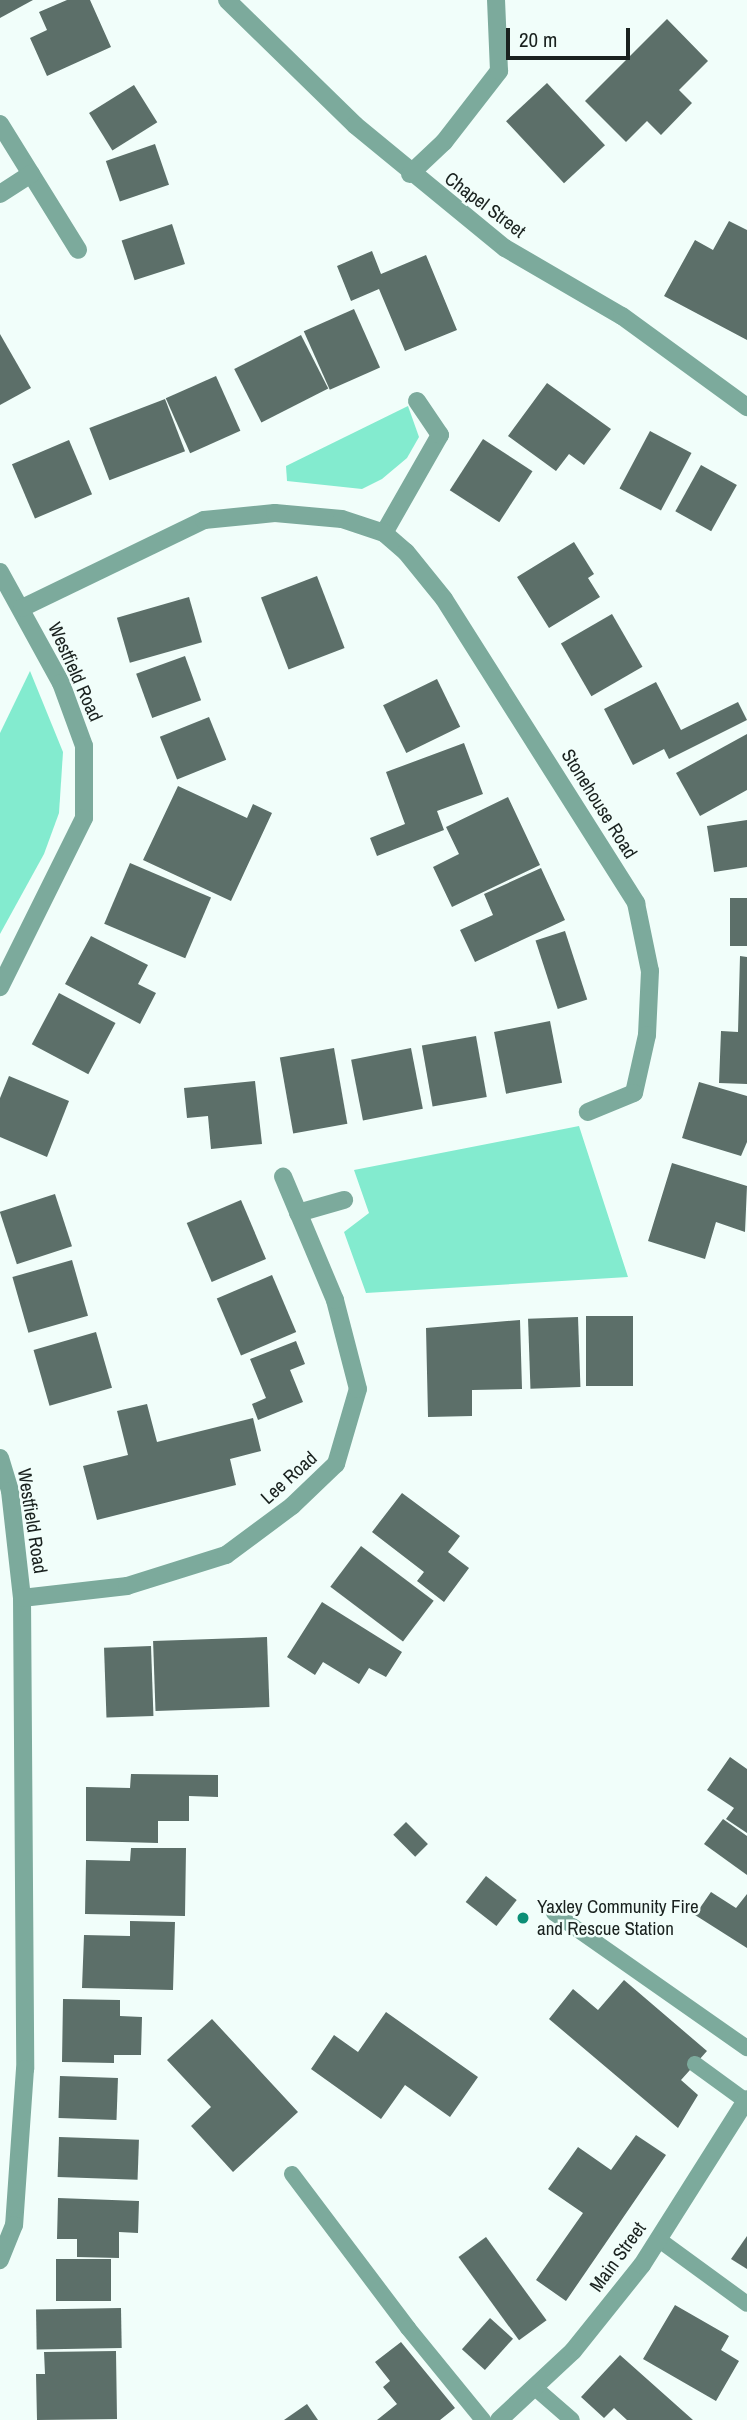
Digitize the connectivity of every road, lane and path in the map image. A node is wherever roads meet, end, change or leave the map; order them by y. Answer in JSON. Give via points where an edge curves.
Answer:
{"nodes":[{"id":1,"x":227,"y":0,"type":"edge"},
{"id":2,"x":496,"y":0,"type":"edge"},
{"id":3,"x":0,"y":124,"type":"edge"},
{"id":4,"x":31,"y":174,"type":"junction"},
{"id":5,"x":410,"y":174,"type":"junction"},
{"id":6,"x":0,"y":194,"type":"edge"},
{"id":7,"x":78,"y":250,"type":"dead end"},
{"id":8,"x":416,"y":401,"type":"dead end"},
{"id":9,"x":747,"y":407,"type":"edge"},
{"id":10,"x":384,"y":533,"type":"junction"},
{"id":11,"x":0,"y":572,"type":"edge"},
{"id":12,"x":22,"y":608,"type":"junction"},
{"id":13,"x":0,"y":987,"type":"edge"},
{"id":14,"x":588,"y":1112,"type":"dead end"},
{"id":15,"x":283,"y":1176,"type":"dead end"},
{"id":16,"x":344,"y":1200,"type":"dead end"},
{"id":17,"x":298,"y":1213,"type":"junction"},
{"id":18,"x":0,"y":1458,"type":"edge"},
{"id":19,"x":22,"y":1598,"type":"junction"},
{"id":20,"x":554,"y":1913,"type":"dead end"},
{"id":21,"x":747,"y":2048,"type":"edge"},
{"id":22,"x":695,"y":2064,"type":"dead end"},
{"id":23,"x":746,"y":2100,"type":"edge"},
{"id":24,"x":292,"y":2174,"type":"dead end"},
{"id":25,"x":7,"y":2225,"type":"edge"},
{"id":26,"x":658,"y":2239,"type":"junction"},
{"id":27,"x":0,"y":2260,"type":"edge"},
{"id":28,"x":747,"y":2304,"type":"edge"},
{"id":29,"x":534,"y":2388,"type":"junction"},
{"id":30,"x":483,"y":2420,"type":"edge"},
{"id":31,"x":499,"y":2420,"type":"edge"},
{"id":32,"x":572,"y":2420,"type":"edge"}],
"edges":[{"from":1,"to":5,"type":"street","name":"Chapel Street"},
{"from":2,"to":5,"type":"street","via":[[499,71],[444,142]]},
{"from":3,"to":4,"type":"street"},
{"from":4,"to":6,"type":"street"},
{"from":4,"to":7,"type":"street"},
{"from":5,"to":9,"type":"street","name":"Chapel Street","via":[[505,248],[622,316]]},
{"from":8,"to":10,"type":"street","via":[[440,435]]},
{"from":10,"to":12,"type":"street","name":"Stonehouse Road","via":[[342,519],[275,513],[204,520]]},
{"from":10,"to":14,"type":"street","name":"Stonehouse Road","via":[[444,599],[636,903],[650,971],[647,1035],[634,1093]]},
{"from":11,"to":12,"type":"street","name":"Westfield Road"},
{"from":12,"to":13,"type":"street","name":"Westfield Road","via":[[61,683],[84,746],[84,818]]},
{"from":15,"to":17,"type":"street","name":"Lee Road"},
{"from":16,"to":17,"type":"street"},
{"from":17,"to":19,"type":"street","name":"Lee Road","via":[[335,1300],[358,1388],[336,1464],[292,1506],[226,1555],[127,1587]]},
{"from":18,"to":19,"type":"street","name":"Westfield Road","via":[[10,1491]]},
{"from":19,"to":25,"type":"street","name":"Westfield Road","via":[[25,2069]]},
{"from":20,"to":21,"type":"lane"},
{"from":22,"to":23,"type":"lane"},
{"from":23,"to":26,"type":"street","name":"Main Street"},
{"from":24,"to":30,"type":"lane"},
{"from":25,"to":27,"type":"street","name":"Westfield Road"},
{"from":26,"to":28,"type":"lane"},
{"from":26,"to":29,"type":"street","name":"Main Street","via":[[573,2351]]},
{"from":29,"to":31,"type":"street","name":"Main Street"},
{"from":29,"to":32,"type":"lane"}]}
